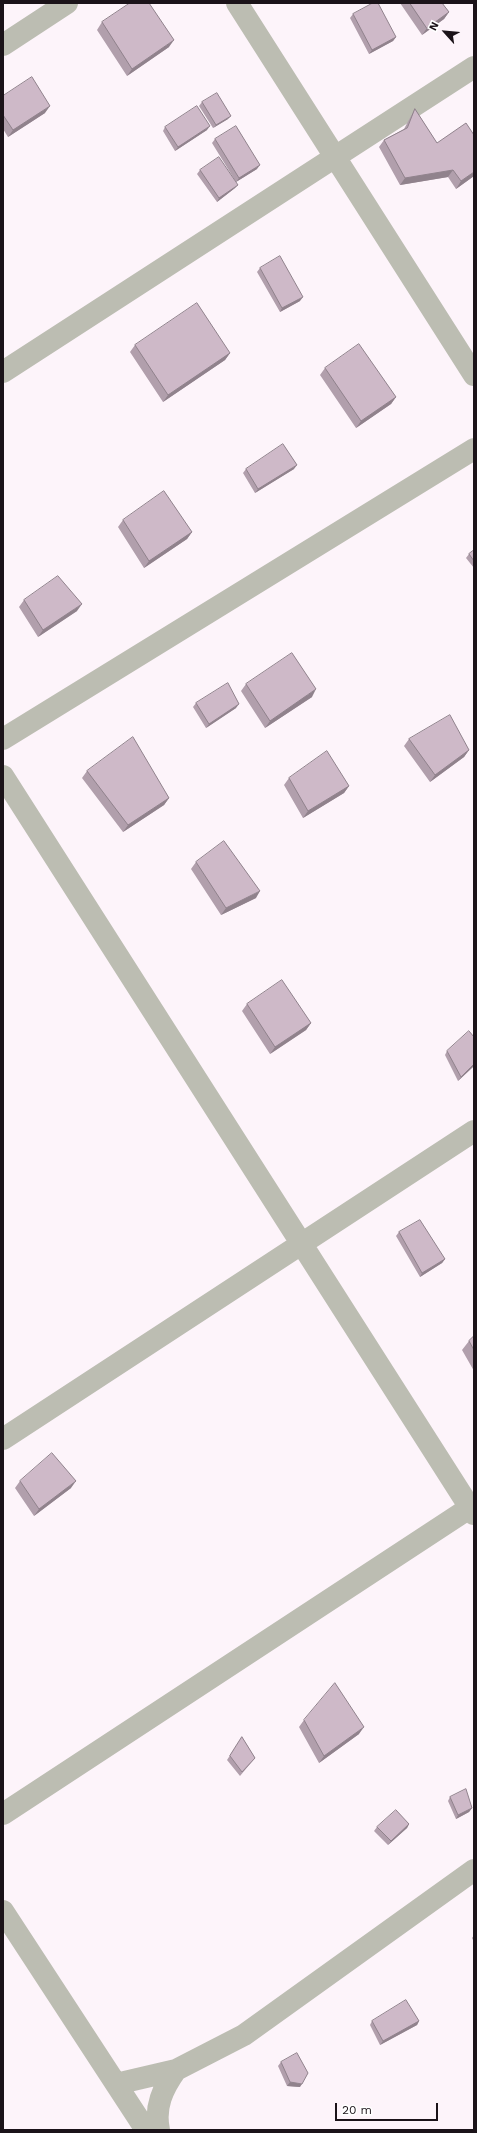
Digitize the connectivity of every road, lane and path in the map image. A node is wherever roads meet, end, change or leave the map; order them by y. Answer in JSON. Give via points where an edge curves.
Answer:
{"nodes":[{"id":1,"x":67,"y":3,"type":"edge"},
{"id":2,"x":237,"y":3,"type":"edge"},
{"id":3,"x":3,"y":45,"type":"edge"},
{"id":4,"x":474,"y":67,"type":"edge"},
{"id":5,"x":334,"y":156,"type":"junction"},
{"id":6,"x":3,"y":372,"type":"edge"},
{"id":7,"x":474,"y":375,"type":"edge"},
{"id":8,"x":474,"y":449,"type":"edge"},
{"id":9,"x":3,"y":739,"type":"edge"},
{"id":10,"x":3,"y":776,"type":"edge"},
{"id":11,"x":474,"y":1131,"type":"edge"},
{"id":12,"x":302,"y":1245,"type":"junction"},
{"id":13,"x":3,"y":1439,"type":"edge"},
{"id":14,"x":473,"y":1509,"type":"edge"},
{"id":15,"x":3,"y":1814,"type":"edge"},
{"id":16,"x":474,"y":1870,"type":"edge"},
{"id":17,"x":3,"y":1911,"type":"edge"},
{"id":18,"x":176,"y":2070,"type":"junction"},
{"id":19,"x":116,"y":2084,"type":"junction"},
{"id":20,"x":146,"y":2130,"type":"edge"},
{"id":21,"x":159,"y":2130,"type":"edge"}],
"edges":[{"from":1,"to":3,"type":"street"},
{"from":2,"to":5,"type":"street"},
{"from":4,"to":5,"type":"street"},
{"from":5,"to":6,"type":"street"},
{"from":5,"to":7,"type":"street"},
{"from":8,"to":9,"type":"street"},
{"from":10,"to":12,"type":"street"},
{"from":11,"to":12,"type":"street"},
{"from":12,"to":13,"type":"street"},
{"from":12,"to":14,"type":"street"},
{"from":14,"to":15,"type":"street"},
{"from":16,"to":18,"type":"street","via":[[244,2036]]},
{"from":17,"to":19,"type":"street"},
{"from":18,"to":19,"type":"street"},
{"from":18,"to":21,"type":"street","via":[[164,2086],[156,2115]]},
{"from":19,"to":20,"type":"street"}]}
